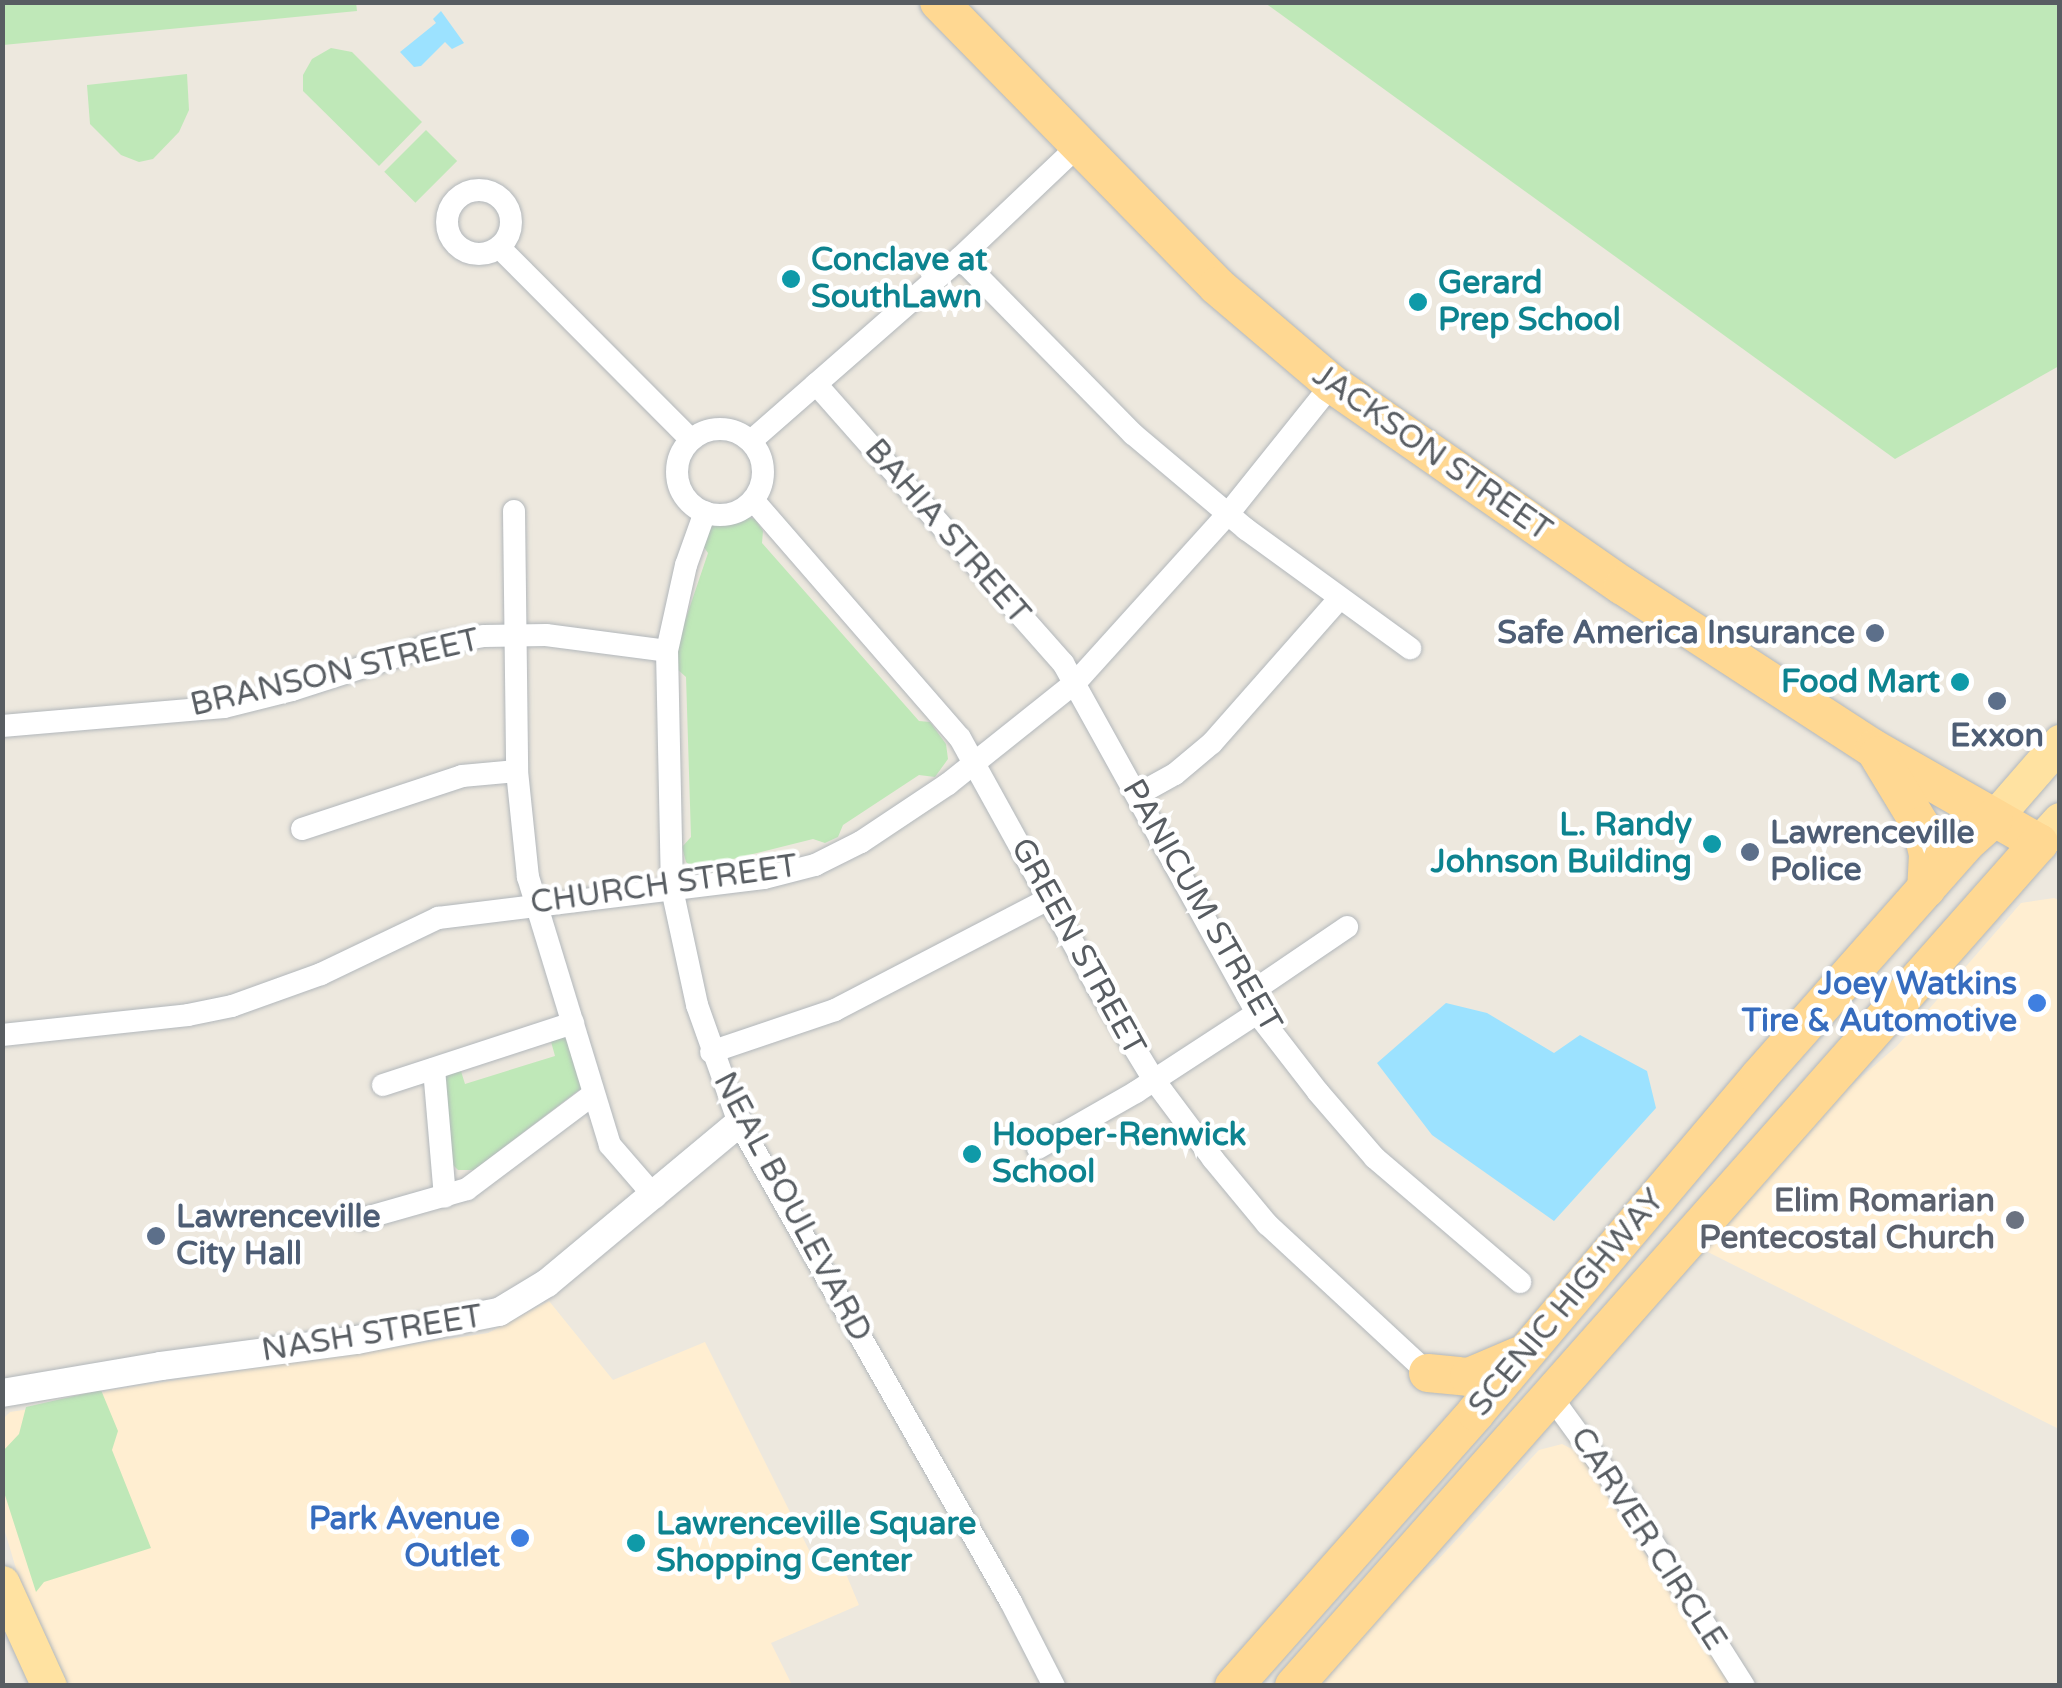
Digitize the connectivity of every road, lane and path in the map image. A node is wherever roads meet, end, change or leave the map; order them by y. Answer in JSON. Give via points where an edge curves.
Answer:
{"nodes":[{"id":1,"x":939,"y":2,"type":"edge"},
{"id":2,"x":1079,"y":145,"type":"junction"},
{"id":3,"x":499,"y":246,"type":"dead end"},
{"id":4,"x":960,"y":258,"type":"junction"},
{"id":5,"x":816,"y":384,"type":"junction"},
{"id":6,"x":1332,"y":384,"type":"junction"},
{"id":7,"x":691,"y":440,"type":"junction"},
{"id":8,"x":751,"y":440,"type":"junction"},
{"id":9,"x":753,"y":500,"type":"junction"},
{"id":10,"x":514,"y":511,"type":"dead end"},
{"id":11,"x":705,"y":512,"type":"junction"},
{"id":12,"x":1228,"y":514,"type":"junction"},
{"id":13,"x":1339,"y":600,"type":"junction"},
{"id":14,"x":516,"y":634,"type":"junction"},
{"id":15,"x":1410,"y":648,"type":"dead end"},
{"id":16,"x":666,"y":652,"type":"junction"},
{"id":17,"x":1076,"y":682,"type":"junction"},
{"id":18,"x":2,"y":726,"type":"edge"},
{"id":19,"x":2060,"y":742,"type":"edge"},
{"id":20,"x":1874,"y":749,"type":"junction"},
{"id":21,"x":975,"y":762,"type":"junction"},
{"id":22,"x":517,"y":771,"type":"junction"},
{"id":23,"x":1137,"y":796,"type":"junction"},
{"id":24,"x":1994,"y":818,"type":"junction"},
{"id":25,"x":302,"y":830,"type":"dead end"},
{"id":26,"x":2053,"y":839,"type":"edge"},
{"id":27,"x":1926,"y":888,"type":"junction"},
{"id":28,"x":672,"y":889,"type":"junction"},
{"id":29,"x":1050,"y":898,"type":"junction"},
{"id":30,"x":534,"y":903,"type":"junction"},
{"id":31,"x":1346,"y":927,"type":"dead end"},
{"id":32,"x":1252,"y":1004,"type":"junction"},
{"id":33,"x":573,"y":1023,"type":"junction"},
{"id":34,"x":2,"y":1035,"type":"edge"},
{"id":35,"x":710,"y":1052,"type":"junction"},
{"id":36,"x":434,"y":1069,"type":"junction"},
{"id":37,"x":1154,"y":1080,"type":"junction"},
{"id":38,"x":383,"y":1085,"type":"dead end"},
{"id":39,"x":591,"y":1096,"type":"junction"},
{"id":40,"x":739,"y":1123,"type":"junction"},
{"id":41,"x":1038,"y":1148,"type":"dead end"},
{"id":42,"x":445,"y":1197,"type":"junction"},
{"id":43,"x":654,"y":1197,"type":"junction"},
{"id":44,"x":362,"y":1219,"type":"dead end"},
{"id":45,"x":1520,"y":1282,"type":"dead end"},
{"id":46,"x":1529,"y":1350,"type":"junction"},
{"id":47,"x":1428,"y":1372,"type":"junction"},
{"id":48,"x":2,"y":1393,"type":"edge"},
{"id":49,"x":1550,"y":1395,"type":"junction"},
{"id":50,"x":1448,"y":1444,"type":"junction"},
{"id":51,"x":2,"y":1583,"type":"edge"},
{"id":52,"x":49,"y":1686,"type":"edge"},
{"id":53,"x":1054,"y":1686,"type":"edge"},
{"id":54,"x":1234,"y":1686,"type":"edge"},
{"id":55,"x":1294,"y":1686,"type":"edge"},
{"id":56,"x":1744,"y":1686,"type":"edge"}],
"edges":[{"from":1,"to":2,"type":"highway","name":"JACKSON STREET"},
{"from":2,"to":4,"type":"street"},
{"from":2,"to":6,"type":"highway","name":"JACKSON STREET","via":[[1217,286]]},
{"from":3,"to":7,"type":"street"},
{"from":4,"to":5,"type":"street"},
{"from":4,"to":12,"type":"street","via":[[1133,434]]},
{"from":5,"to":8,"type":"street"},
{"from":5,"to":17,"type":"street","name":"BAHIA STREET"},
{"from":6,"to":12,"type":"street","name":"CHURCH STREET"},
{"from":6,"to":20,"type":"highway","name":"JACKSON STREET","via":[[1623,586]]},
{"from":7,"to":8,"type":"street","via":[[728,429]]},
{"from":7,"to":11,"type":"street","via":[[682,451],[678,480],[683,494]]},
{"from":8,"to":9,"type":"street","via":[[763,464]]},
{"from":9,"to":11,"type":"street","via":[[731,514]]},
{"from":9,"to":21,"type":"street","name":"GREEN STREET"},
{"from":10,"to":14,"type":"street"},
{"from":11,"to":16,"type":"street","name":"NEAL BOULEVARD"},
{"from":12,"to":13,"type":"street"},
{"from":12,"to":17,"type":"street","name":"CHURCH STREET"},
{"from":13,"to":15,"type":"street"},
{"from":13,"to":23,"type":"street","via":[[1212,743]]},
{"from":14,"to":16,"type":"street","name":"BRANSON STREET"},
{"from":14,"to":18,"type":"street","name":"BRANSON STREET","via":[[432,645],[224,707]]},
{"from":14,"to":22,"type":"street"},
{"from":16,"to":28,"type":"street","name":"NEAL BOULEVARD"},
{"from":17,"to":21,"type":"street","name":"CHURCH STREET"},
{"from":17,"to":23,"type":"street","name":"PANICUM STREET"},
{"from":19,"to":24,"type":"main road","name":"SCENIC HIGHWAY"},
{"from":20,"to":24,"type":"highway","name":"JACKSON STREET"},
{"from":20,"to":27,"type":"highway","via":[[1921,826]]},
{"from":21,"to":28,"type":"street","name":"CHURCH STREET","via":[[861,842],[814,864],[764,878]]},
{"from":21,"to":29,"type":"street","name":"GREEN STREET"},
{"from":22,"to":25,"type":"street","via":[[462,776]]},
{"from":22,"to":30,"type":"street"},
{"from":23,"to":32,"type":"street","name":"PANICUM STREET"},
{"from":24,"to":26,"type":"highway","name":"JACKSON STREET"},
{"from":24,"to":27,"type":"highway","name":"SCENIC HIGHWAY"},
{"from":26,"to":49,"type":"highway","name":"SCENIC HIGHWAY"},
{"from":27,"to":46,"type":"highway","name":"SCENIC HIGHWAY"},
{"from":28,"to":30,"type":"street","name":"CHURCH STREET"},
{"from":28,"to":35,"type":"street","name":"NEAL BOULEVARD"},
{"from":29,"to":35,"type":"street","via":[[835,1010]]},
{"from":29,"to":37,"type":"street","name":"GREEN STREET"},
{"from":30,"to":33,"type":"street"},
{"from":30,"to":34,"type":"street","name":"CHURCH STREET","via":[[438,918],[320,974],[232,1006]]},
{"from":31,"to":32,"type":"street"},
{"from":32,"to":37,"type":"street"},
{"from":32,"to":45,"type":"street","name":"PANICUM STREET","via":[[1374,1158]]},
{"from":33,"to":36,"type":"street"},
{"from":33,"to":39,"type":"street"},
{"from":35,"to":40,"type":"street","name":"NEAL BOULEVARD"},
{"from":36,"to":38,"type":"street"},
{"from":36,"to":42,"type":"street"},
{"from":37,"to":41,"type":"street"},
{"from":37,"to":47,"type":"street","name":"GREEN STREET","via":[[1267,1224]]},
{"from":39,"to":42,"type":"street","via":[[478,1182]]},
{"from":39,"to":43,"type":"street","via":[[610,1145]]},
{"from":40,"to":43,"type":"street","name":"NASH STREET"},
{"from":40,"to":53,"type":"street","name":"NEAL BOULEVARD"},
{"from":42,"to":44,"type":"street"},
{"from":43,"to":48,"type":"street","name":"NASH STREET","via":[[520,1302],[478,1319]]},
{"from":46,"to":47,"type":"highway","via":[[1469,1378]]},
{"from":46,"to":50,"type":"highway","name":"SCENIC HIGHWAY"},
{"from":47,"to":50,"type":"highway","via":[[1446,1406]]},
{"from":49,"to":55,"type":"highway","name":"SCENIC HIGHWAY"},
{"from":49,"to":56,"type":"street","name":"CARVER CIRCLE"},
{"from":50,"to":54,"type":"highway","name":"SCENIC HIGHWAY"},
{"from":51,"to":52,"type":"main road"}]}
